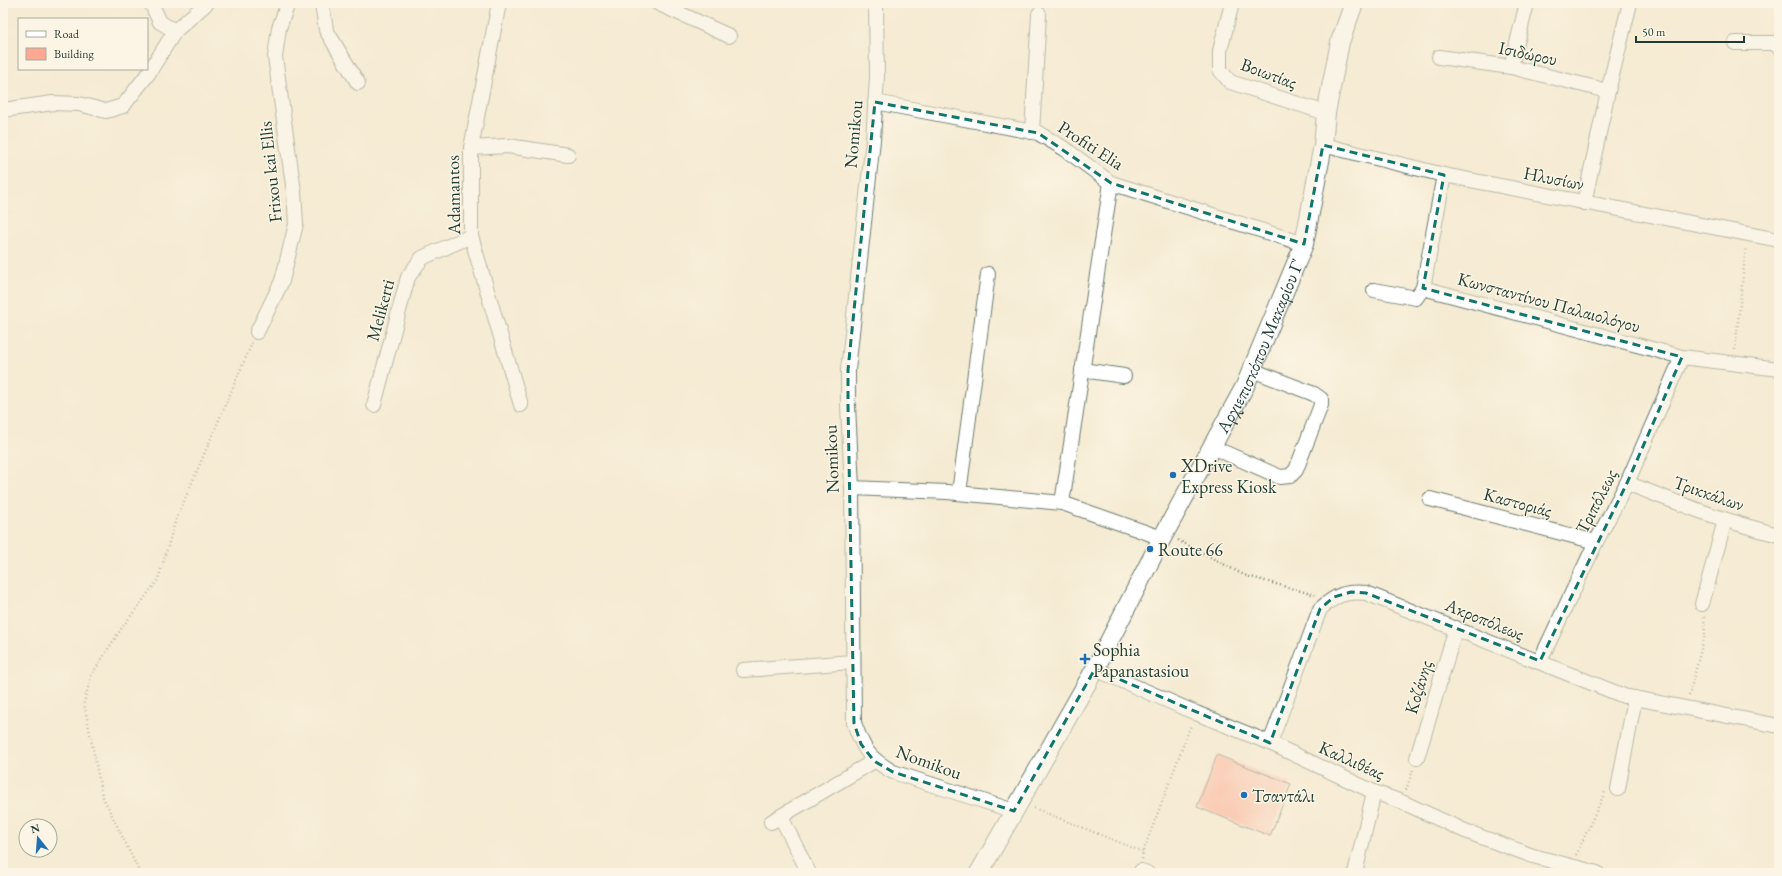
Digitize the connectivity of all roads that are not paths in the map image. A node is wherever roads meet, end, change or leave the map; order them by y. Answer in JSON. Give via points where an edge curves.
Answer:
{"nodes":[{"id":1,"x":151,"y":3,"type":"edge"},
{"id":2,"x":207,"y":3,"type":"edge"},
{"id":3,"x":288,"y":3,"type":"edge"},
{"id":4,"x":322,"y":3,"type":"edge"},
{"id":5,"x":499,"y":3,"type":"edge"},
{"id":6,"x":657,"y":3,"type":"edge"},
{"id":7,"x":876,"y":3,"type":"edge"},
{"id":8,"x":1232,"y":3,"type":"edge"},
{"id":9,"x":1354,"y":3,"type":"edge"},
{"id":10,"x":1527,"y":3,"type":"edge"},
{"id":11,"x":1630,"y":3,"type":"edge"},
{"id":12,"x":1039,"y":14,"type":"dead end"},
{"id":13,"x":175,"y":32,"type":"junction"},
{"id":14,"x":730,"y":36,"type":"dead end"},
{"id":15,"x":1735,"y":43,"type":"dead end"},
{"id":16,"x":1779,"y":47,"type":"edge"},
{"id":17,"x":1439,"y":57,"type":"dead end"},
{"id":18,"x":1511,"y":67,"type":"junction"},
{"id":19,"x":358,"y":83,"type":"dead end"},
{"id":20,"x":1608,"y":92,"type":"junction"},
{"id":21,"x":876,"y":102,"type":"junction"},
{"id":22,"x":3,"y":110,"type":"edge"},
{"id":23,"x":1326,"y":113,"type":"junction"},
{"id":24,"x":1032,"y":132,"type":"junction"},
{"id":25,"x":1323,"y":145,"type":"junction"},
{"id":26,"x":471,"y":148,"type":"junction"},
{"id":27,"x":568,"y":155,"type":"dead end"},
{"id":28,"x":1444,"y":175,"type":"junction"},
{"id":29,"x":1111,"y":183,"type":"junction"},
{"id":30,"x":1584,"y":203,"type":"junction"},
{"id":31,"x":471,"y":236,"type":"junction"},
{"id":32,"x":1779,"y":240,"type":"edge"},
{"id":33,"x":1304,"y":244,"type":"junction"},
{"id":34,"x":988,"y":274,"type":"dead end"},
{"id":35,"x":1423,"y":288,"type":"junction"},
{"id":36,"x":1374,"y":290,"type":"dead end"},
{"id":37,"x":257,"y":332,"type":"road end"},
{"id":38,"x":1682,"y":357,"type":"junction"},
{"id":39,"x":1779,"y":369,"type":"edge"},
{"id":40,"x":1082,"y":370,"type":"junction"},
{"id":41,"x":1252,"y":370,"type":"junction"},
{"id":42,"x":1124,"y":376,"type":"dead end"},
{"id":43,"x":374,"y":405,"type":"dead end"},
{"id":44,"x":521,"y":405,"type":"dead end"},
{"id":45,"x":1212,"y":447,"type":"junction"},
{"id":46,"x":1627,"y":483,"type":"junction"},
{"id":47,"x":852,"y":488,"type":"junction"},
{"id":48,"x":959,"y":493,"type":"junction"},
{"id":49,"x":1430,"y":498,"type":"dead end"},
{"id":50,"x":1062,"y":503,"type":"junction"},
{"id":51,"x":1725,"y":520,"type":"junction"},
{"id":52,"x":1779,"y":534,"type":"edge"},
{"id":53,"x":1164,"y":535,"type":"junction"},
{"id":54,"x":1596,"y":542,"type":"junction"},
{"id":55,"x":1702,"y":604,"type":"road end"},
{"id":56,"x":1456,"y":628,"type":"junction"},
{"id":57,"x":1540,"y":661,"type":"junction"},
{"id":58,"x":853,"y":662,"type":"junction"},
{"id":59,"x":1095,"y":669,"type":"junction"},
{"id":60,"x":743,"y":670,"type":"dead end"},
{"id":61,"x":1635,"y":698,"type":"junction"},
{"id":62,"x":1779,"y":726,"type":"edge"},
{"id":63,"x":1270,"y":743,"type":"junction"},
{"id":64,"x":1417,"y":758,"type":"road end"},
{"id":65,"x":874,"y":761,"type":"junction"},
{"id":66,"x":1618,"y":789,"type":"road end"},
{"id":67,"x":1374,"y":792,"type":"junction"},
{"id":68,"x":1016,"y":807,"type":"junction"},
{"id":69,"x":810,"y":873,"type":"edge"},
{"id":70,"x":979,"y":873,"type":"edge"},
{"id":71,"x":1355,"y":873,"type":"edge"},
{"id":72,"x":1598,"y":873,"type":"edge"}],
"edges":[{"from":1,"to":13,"type":"street","via":[[160,22]]},
{"from":2,"to":13,"type":"street"},
{"from":3,"to":37,"type":"street","name":"Frixou kai Ellis","via":[[279,28],[275,57],[294,192],[296,224],[282,281]]},
{"from":4,"to":19,"type":"street","via":[[326,30]]},
{"from":5,"to":26,"type":"street","name":"Adamantos"},
{"from":6,"to":14,"type":"street"},
{"from":7,"to":21,"type":"street","name":"Nomikou"},
{"from":8,"to":23,"type":"street","name":"Βοιωτίας","via":[[1220,51],[1220,70],[1230,82]]},
{"from":9,"to":23,"type":"main road","name":"Αρχιεπισκόπου Μακαρίου Γ'","via":[[1340,42]]},
{"from":10,"to":18,"type":"street"},
{"from":11,"to":20,"type":"street"},
{"from":12,"to":24,"type":"street"},
{"from":13,"to":22,"type":"street","via":[[148,74],[123,106],[106,111],[80,104],[54,103]]},
{"from":15,"to":16,"type":"street","via":[[1773,43]]},
{"from":17,"to":18,"type":"street","name":"Ισιδώρου"},
{"from":18,"to":20,"type":"street","name":"Ισιδώρου"},
{"from":20,"to":30,"type":"street"},
{"from":21,"to":24,"type":"street","name":"Profiti Elia"},
{"from":21,"to":47,"type":"street","name":"Nomikou","via":[[848,370]]},
{"from":23,"to":25,"type":"main road","name":"Αρχιεπισκόπου Μακαρίου Γ'"},
{"from":24,"to":29,"type":"street","name":"Profiti Elia","via":[[1066,149]]},
{"from":25,"to":28,"type":"street","name":"Ηλυσίων"},
{"from":25,"to":33,"type":"main road","name":"Αρχιεπισκόπου Μακαρίου Γ'"},
{"from":26,"to":27,"type":"street","via":[[508,146]]},
{"from":26,"to":31,"type":"street","name":"Adamantos"},
{"from":28,"to":30,"type":"street","name":"Ηλυσίων"},
{"from":28,"to":35,"type":"street"},
{"from":29,"to":33,"type":"street","name":"Profiti Elia"},
{"from":29,"to":40,"type":"street"},
{"from":30,"to":32,"type":"street","name":"Ηλυσίων"},
{"from":31,"to":43,"type":"street","name":"Melikerti","via":[[422,258],[408,277]]},
{"from":31,"to":44,"type":"street","name":"Adamantos"},
{"from":33,"to":41,"type":"main road","name":"Αρχιεπισκόπου Μακαρίου Γ'"},
{"from":34,"to":48,"type":"street"},
{"from":35,"to":36,"type":"street","via":[[1416,298]]},
{"from":35,"to":38,"type":"street","name":"Κωνσταντίνου Παλαιολόγου"},
{"from":38,"to":39,"type":"street","name":"Κωνσταντίνου Παλαιολόγου"},
{"from":38,"to":46,"type":"street","name":"Τριπόλεως"},
{"from":40,"to":42,"type":"street"},
{"from":40,"to":50,"type":"street"},
{"from":41,"to":45,"type":"main road","name":"Αρχιεπισκόπου Μακαρίου Γ'"},
{"from":41,"to":45,"type":"street","via":[[1314,394],[1321,400],[1296,470],[1290,476],[1280,477]]},
{"from":45,"to":53,"type":"main road","name":"Αρχιεπισκόπου Μακαρίου Γ'"},
{"from":46,"to":51,"type":"street","name":"Τρικκάλων"},
{"from":46,"to":54,"type":"street","name":"Τριπόλεως"},
{"from":47,"to":48,"type":"street"},
{"from":47,"to":58,"type":"street","name":"Nomikou"},
{"from":48,"to":50,"type":"street"},
{"from":49,"to":54,"type":"street","name":"Καστοριάς"},
{"from":50,"to":53,"type":"street"},
{"from":51,"to":52,"type":"street","name":"Τρικκάλων"},
{"from":51,"to":55,"type":"street"},
{"from":53,"to":59,"type":"main road","name":"Αρχιεπισκόπου Μακαρίου Γ'"},
{"from":54,"to":57,"type":"street","name":"Τριπόλεως"},
{"from":56,"to":57,"type":"street","name":"Ακροπόλεως"},
{"from":56,"to":63,"type":"street","name":"Ακροπόλεως","via":[[1366,593],[1351,592],[1334,597],[1320,609]]},
{"from":56,"to":64,"type":"street","name":"Κοζάνης"},
{"from":57,"to":61,"type":"street","name":"Ακροπόλεως","via":[[1624,696]]},
{"from":58,"to":60,"type":"street"},
{"from":58,"to":65,"type":"street","name":"Nomikou","via":[[854,723],[861,744]]},
{"from":59,"to":63,"type":"street","name":"Καλλιθέας"},
{"from":59,"to":68,"type":"main road","name":"Αρχιεπισκόπου Μακαρίου Γ'"},
{"from":61,"to":62,"type":"street","name":"Ακροπόλεως"},
{"from":61,"to":66,"type":"street"},
{"from":63,"to":67,"type":"street","name":"Καλλιθέας"},
{"from":65,"to":68,"type":"street","name":"Nomikou","via":[[893,772]]},
{"from":65,"to":69,"type":"street","via":[[776,819]]},
{"from":67,"to":71,"type":"street"},
{"from":67,"to":72,"type":"street","name":"Καλλιθέας","via":[[1465,831],[1533,856]]},
{"from":68,"to":70,"type":"main road","name":"Αρχιεπισκόπου Μακαρίου Γ'"}]}
